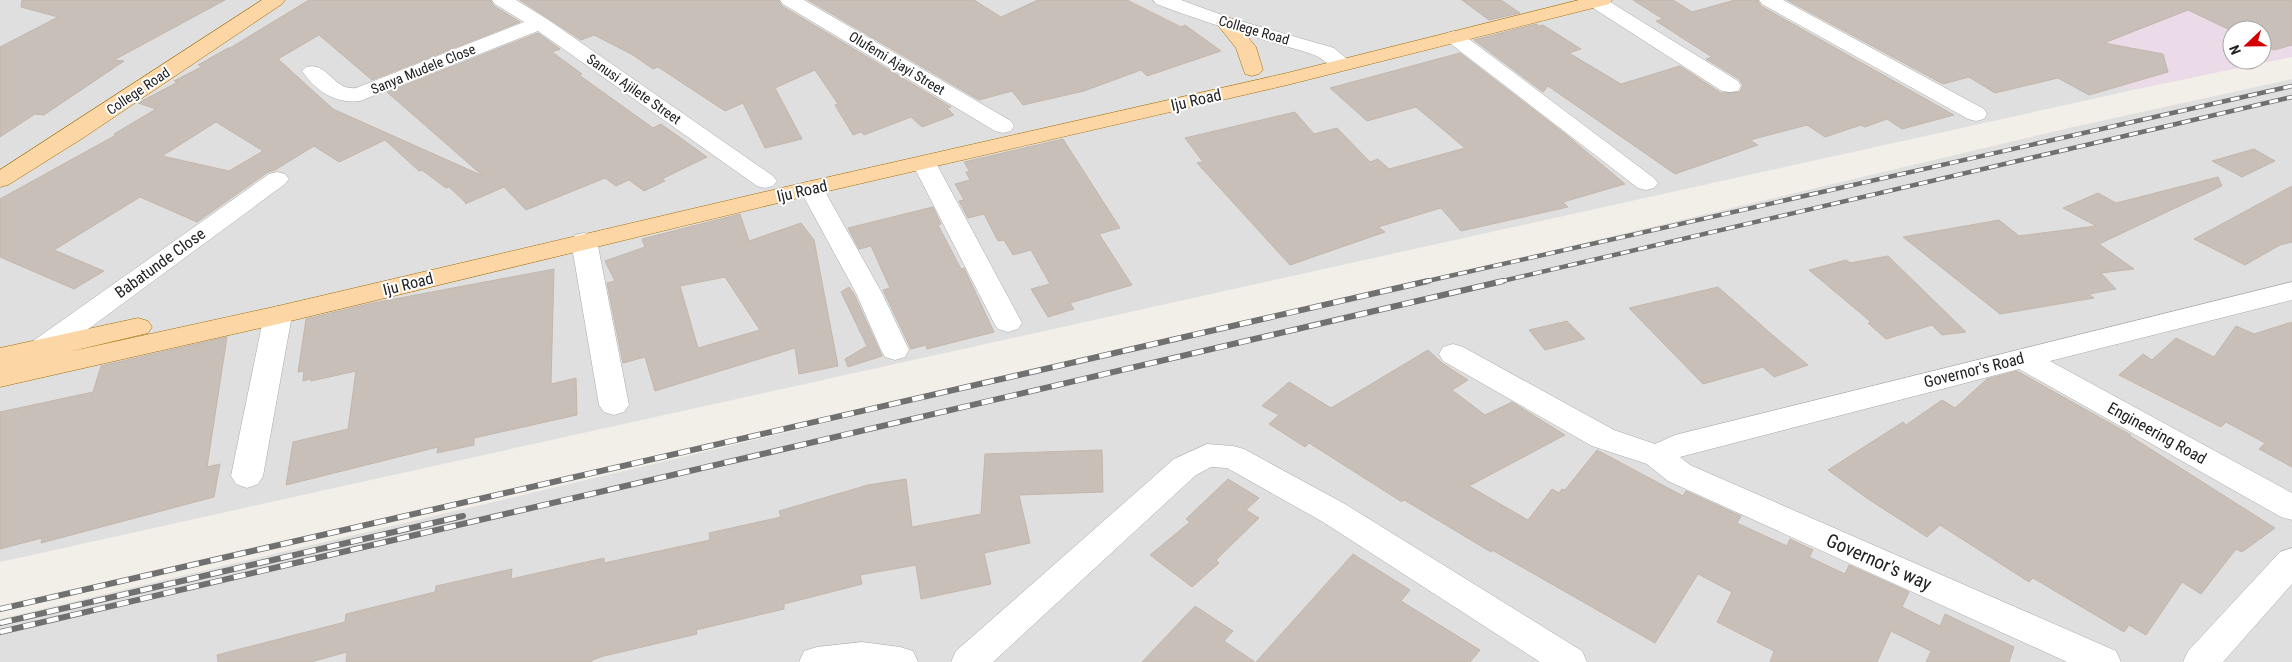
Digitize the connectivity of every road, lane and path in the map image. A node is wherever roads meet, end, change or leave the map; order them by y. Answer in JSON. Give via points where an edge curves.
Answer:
{"nodes":[{"id":1,"x":252,"y":0,"type":"edge"},
{"id":2,"x":275,"y":0,"type":"edge"},
{"id":3,"x":502,"y":0,"type":"edge"},
{"id":4,"x":790,"y":0,"type":"edge"},
{"id":5,"x":1163,"y":0,"type":"edge"},
{"id":6,"x":1534,"y":0,"type":"edge"},
{"id":7,"x":1769,"y":0,"type":"edge"},
{"id":8,"x":1599,"y":1,"type":"edge"},
{"id":9,"x":540,"y":23,"type":"junction"},
{"id":10,"x":1226,"y":23,"type":"junction"},
{"id":11,"x":1454,"y":37,"type":"junction"},
{"id":12,"x":1335,"y":58,"type":"junction"},
{"id":13,"x":1252,"y":70,"type":"junction"},
{"id":14,"x":313,"y":71,"type":"dead end"},
{"id":15,"x":1730,"y":86,"type":"dead end"},
{"id":16,"x":1976,"y":114,"type":"dead end"},
{"id":17,"x":1003,"y":126,"type":"junction"},
{"id":18,"x":0,"y":161,"type":"edge"},
{"id":19,"x":924,"y":163,"type":"junction"},
{"id":20,"x":277,"y":179,"type":"dead end"},
{"id":21,"x":0,"y":180,"type":"edge"},
{"id":22,"x":765,"y":181,"type":"junction"},
{"id":23,"x":1646,"y":182,"type":"dead end"},
{"id":24,"x":811,"y":188,"type":"junction"},
{"id":25,"x":584,"y":241,"type":"junction"},
{"id":26,"x":2292,"y":292,"type":"edge"},
{"id":27,"x":278,"y":315,"type":"junction"},
{"id":28,"x":1008,"y":323,"type":"dead end"},
{"id":29,"x":43,"y":348,"type":"junction"},
{"id":30,"x":895,"y":350,"type":"dead end"},
{"id":31,"x":1453,"y":354,"type":"dead end"},
{"id":32,"x":0,"y":358,"type":"edge"},
{"id":33,"x":2021,"y":358,"type":"junction"},
{"id":34,"x":0,"y":377,"type":"edge"},
{"id":35,"x":614,"y":405,"type":"dead end"},
{"id":36,"x":1658,"y":456,"type":"junction"},
{"id":37,"x":247,"y":476,"type":"dead end"},
{"id":38,"x":2292,"y":508,"type":"edge"},
{"id":39,"x":2292,"y":561,"type":"edge"},
{"id":40,"x":817,"y":662,"type":"edge"},
{"id":41,"x":900,"y":662,"type":"edge"},
{"id":42,"x":969,"y":662,"type":"edge"},
{"id":43,"x":1569,"y":662,"type":"edge"},
{"id":44,"x":2103,"y":662,"type":"edge"},
{"id":45,"x":2201,"y":662,"type":"edge"}],
"edges":[{"from":1,"to":18,"type":"main road","name":"College Road"},
{"from":2,"to":21,"type":"main road","name":"College Road"},
{"from":3,"to":9,"type":"street","name":"Sanusi Ajilete Street"},
{"from":4,"to":17,"type":"street","name":"Olufemi Ajayi Street"},
{"from":5,"to":10,"type":"street","name":"College Road"},
{"from":6,"to":12,"type":"main road","name":"Iju Road"},
{"from":7,"to":16,"type":"street"},
{"from":8,"to":11,"type":"main road","name":"Iju Road"},
{"from":8,"to":15,"type":"street"},
{"from":9,"to":14,"type":"street","name":"Sanya Mudele Close","via":[[360,94],[338,94]]},
{"from":9,"to":22,"type":"street","name":"Sanusi Ajilete Street"},
{"from":10,"to":12,"type":"street","name":"College Road"},
{"from":10,"to":13,"type":"main road","via":[[1246,47]]},
{"from":11,"to":12,"type":"main road","name":"Iju Road"},
{"from":11,"to":23,"type":"street"},
{"from":12,"to":13,"type":"main road","name":"Iju Road"},
{"from":12,"to":19,"type":"main road","name":"Iju Road"},
{"from":13,"to":17,"type":"main road","name":"Iju Road"},
{"from":17,"to":22,"type":"main road","name":"Iju Road"},
{"from":19,"to":24,"type":"main road","name":"Iju Road"},
{"from":19,"to":28,"type":"street"},
{"from":20,"to":29,"type":"street","name":"Babatunde Close"},
{"from":22,"to":29,"type":"main road","name":"Iju Road","via":[[281,296]]},
{"from":24,"to":25,"type":"main road","name":"Iju Road"},
{"from":24,"to":30,"type":"street","via":[[869,293]]},
{"from":25,"to":27,"type":"main road","name":"Iju Road"},
{"from":25,"to":35,"type":"street"},
{"from":26,"to":33,"type":"street","name":"Governor's Road"},
{"from":27,"to":34,"type":"main road","name":"Iju Road"},
{"from":27,"to":37,"type":"street"},
{"from":29,"to":32,"type":"main road","name":"Iju Road"},
{"from":31,"to":36,"type":"street","via":[[1604,438]]},
{"from":33,"to":36,"type":"street","name":"Governor's Road","via":[[1675,446]]},
{"from":33,"to":38,"type":"street","name":"Engineering Road"},
{"from":36,"to":44,"type":"street","name":"Governor's way","via":[[1679,473]]},
{"from":39,"to":45,"type":"street"},
{"from":40,"to":41,"type":"street","via":[[862,657]]},
{"from":42,"to":43,"type":"street","via":[[1185,466],[1207,454],[1233,457],[1334,513]]}]}
